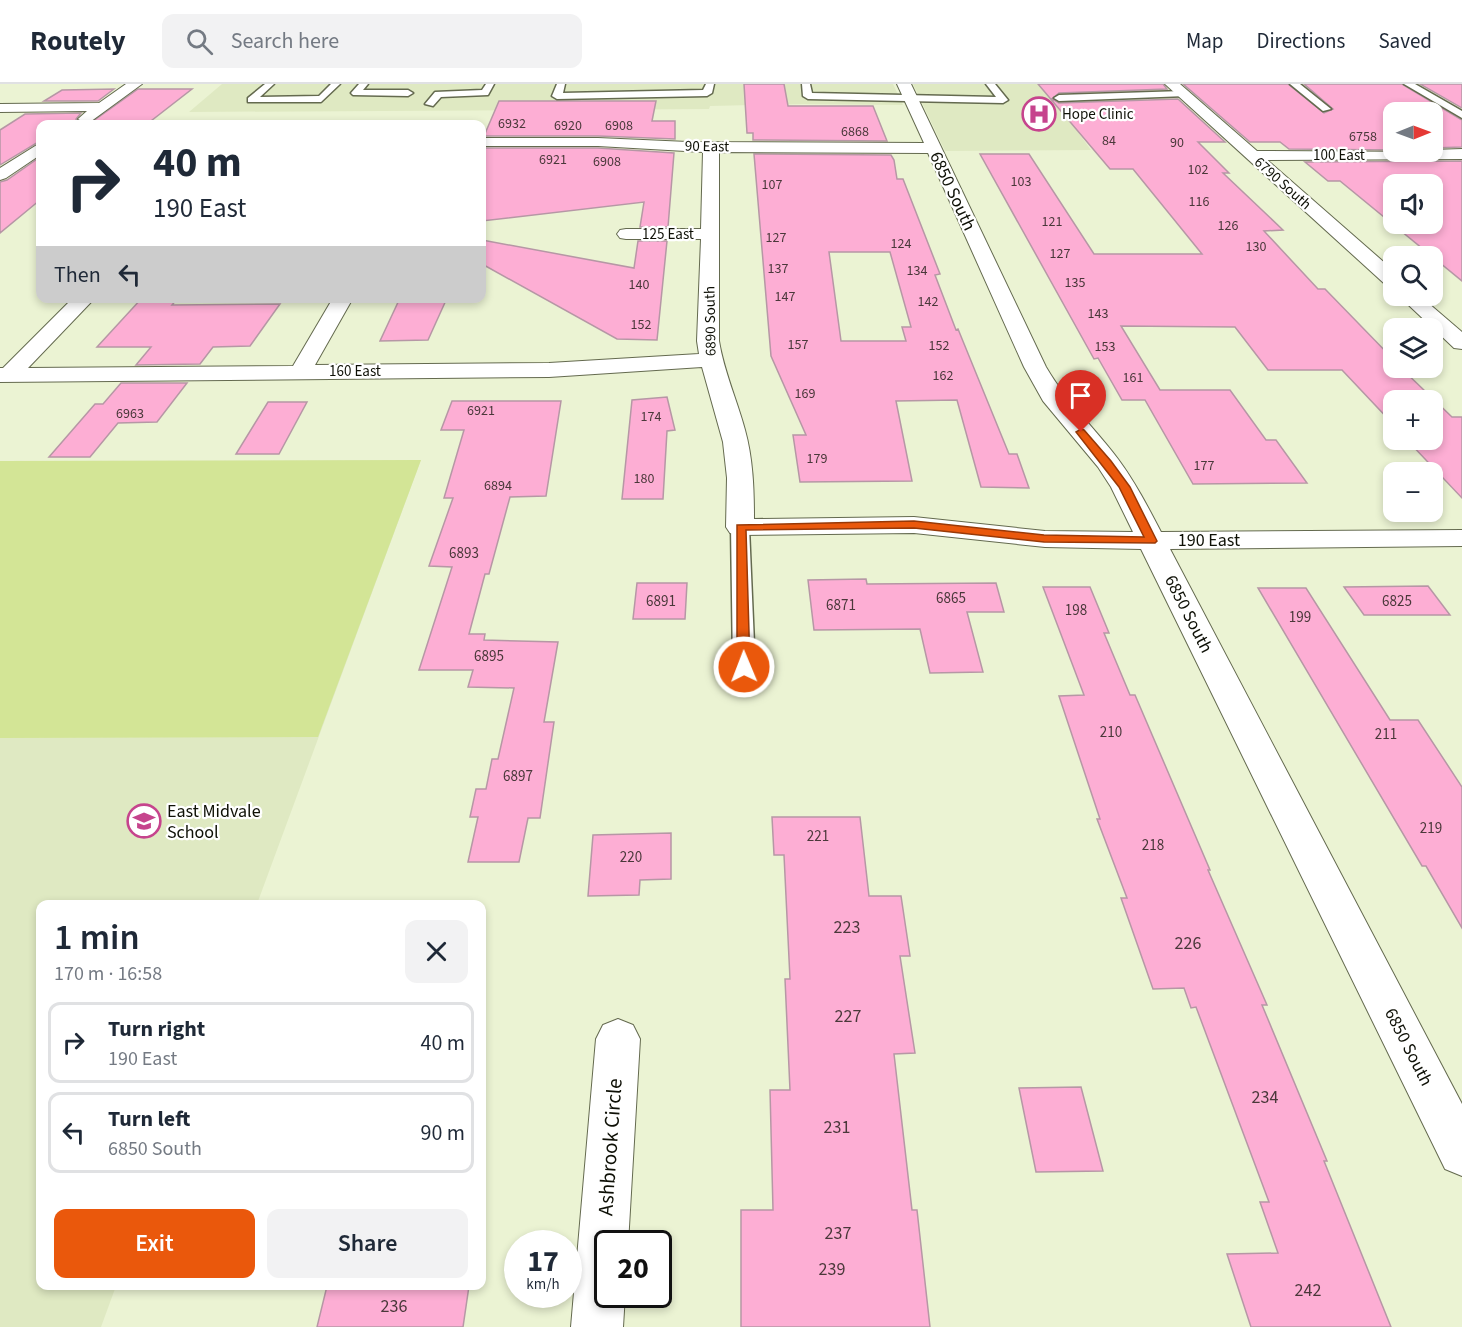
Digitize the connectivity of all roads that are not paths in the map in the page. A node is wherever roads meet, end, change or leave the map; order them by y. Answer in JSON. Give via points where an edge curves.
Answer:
{"nodes":[{"id":1,"x":135,"y":84,"type":"edge"},
{"id":2,"x":270,"y":84,"type":"edge"},
{"id":3,"x":336,"y":84,"type":"edge"},
{"id":4,"x":364,"y":84,"type":"edge"},
{"id":5,"x":490,"y":84,"type":"edge"},
{"id":6,"x":561,"y":84,"type":"edge"},
{"id":7,"x":609,"y":84,"type":"edge"},
{"id":8,"x":710,"y":84,"type":"edge"},
{"id":9,"x":806,"y":84,"type":"edge"},
{"id":10,"x":990,"y":84,"type":"edge"},
{"id":11,"x":1294,"y":84,"type":"edge"},
{"id":12,"x":1408,"y":84,"type":"edge"},
{"id":13,"x":669,"y":89,"type":"edge"},
{"id":14,"x":1178,"y":89,"type":"edge"},
{"id":15,"x":917,"y":91,"type":"edge"},
{"id":16,"x":408,"y":93,"type":"dead end"},
{"id":17,"x":607,"y":95,"type":"junction"},
{"id":18,"x":1059,"y":98,"type":"dead end"},
{"id":19,"x":430,"y":104,"type":"dead end"},
{"id":20,"x":102,"y":107,"type":"junction"},
{"id":21,"x":0,"y":108,"type":"edge"},
{"id":22,"x":1326,"y":109,"type":"dead end"},
{"id":23,"x":1462,"y":115,"type":"edge"},
{"id":24,"x":83,"y":120,"type":"edge"},
{"id":25,"x":486,"y":142,"type":"edge"},
{"id":26,"x":711,"y":147,"type":"junction"},
{"id":27,"x":932,"y":148,"type":"junction"},
{"id":28,"x":36,"y":151,"type":"edge"},
{"id":29,"x":1462,"y":154,"type":"edge"},
{"id":30,"x":1252,"y":156,"type":"junction"},
{"id":31,"x":0,"y":176,"type":"edge"},
{"id":32,"x":626,"y":234,"type":"dead end"},
{"id":33,"x":710,"y":234,"type":"junction"},
{"id":34,"x":1383,"y":272,"type":"edge"},
{"id":35,"x":80,"y":303,"type":"edge"},
{"id":36,"x":340,"y":303,"type":"edge"},
{"id":37,"x":1420,"y":306,"type":"edge"},
{"id":38,"x":1462,"y":343,"type":"edge"},
{"id":39,"x":710,"y":360,"type":"junction"},
{"id":40,"x":300,"y":372,"type":"junction"},
{"id":41,"x":4,"y":375,"type":"edge"},
{"id":42,"x":741,"y":527,"type":"junction"},
{"id":43,"x":1462,"y":538,"type":"edge"},
{"id":44,"x":1151,"y":541,"type":"junction"},
{"id":45,"x":744,"y":667,"type":"dead end"},
{"id":46,"x":618,"y":1039,"type":"dead end"},
{"id":47,"x":1462,"y":1152,"type":"edge"},
{"id":48,"x":597,"y":1327,"type":"edge"}],
"edges":[{"from":1,"to":20,"type":"street"},
{"from":2,"to":3,"type":"lane","via":[[251,100],[321,99]]},
{"from":4,"to":16,"type":"lane","via":[[356,93]]},
{"from":5,"to":19,"type":"lane","via":[[485,93],[438,94]]},
{"from":6,"to":17,"type":"lane","via":[[557,96]]},
{"from":7,"to":17,"type":"lane"},
{"from":8,"to":13,"type":"lane","via":[[707,93]]},
{"from":9,"to":15,"type":"lane","via":[[808,96]]},
{"from":10,"to":15,"type":"lane","via":[[1003,100]]},
{"from":11,"to":22,"type":"lane"},
{"from":12,"to":23,"type":"lane"},
{"from":13,"to":17,"type":"lane"},
{"from":14,"to":18,"type":"lane"},
{"from":14,"to":30,"type":"street","name":"6790 South"},
{"from":15,"to":27,"type":"street","name":"6850 South"},
{"from":20,"to":21,"type":"street"},
{"from":20,"to":24,"type":"street"},
{"from":25,"to":26,"type":"street","name":"90 East"},
{"from":26,"to":27,"type":"street","name":"90 East"},
{"from":26,"to":33,"type":"street","name":"6890 South"},
{"from":27,"to":44,"type":"street","name":"6850 South","via":[[1051,396],[1108,463]]},
{"from":28,"to":31,"type":"street"},
{"from":29,"to":30,"type":"street","name":"100 East"},
{"from":30,"to":34,"type":"street","name":"6790 South"},
{"from":32,"to":33,"type":"street","name":"125 East"},
{"from":33,"to":39,"type":"street","name":"6890 South"},
{"from":35,"to":41,"type":"street"},
{"from":36,"to":40,"type":"street"},
{"from":37,"to":38,"type":"street"},
{"from":39,"to":40,"type":"street","name":"160 East","via":[[594,369]]},
{"from":39,"to":42,"type":"street","name":"6890 South","via":[[738,454]]},
{"from":40,"to":41,"type":"street","name":"160 East"},
{"from":42,"to":44,"type":"street","name":"190 East","via":[[914,525],[1044,539]]},
{"from":42,"to":45,"type":"lane"},
{"from":43,"to":44,"type":"street","name":"190 East"},
{"from":44,"to":47,"type":"street","name":"6850 South"},
{"from":46,"to":48,"type":"street","name":"Ashbrook Circle"}]}
